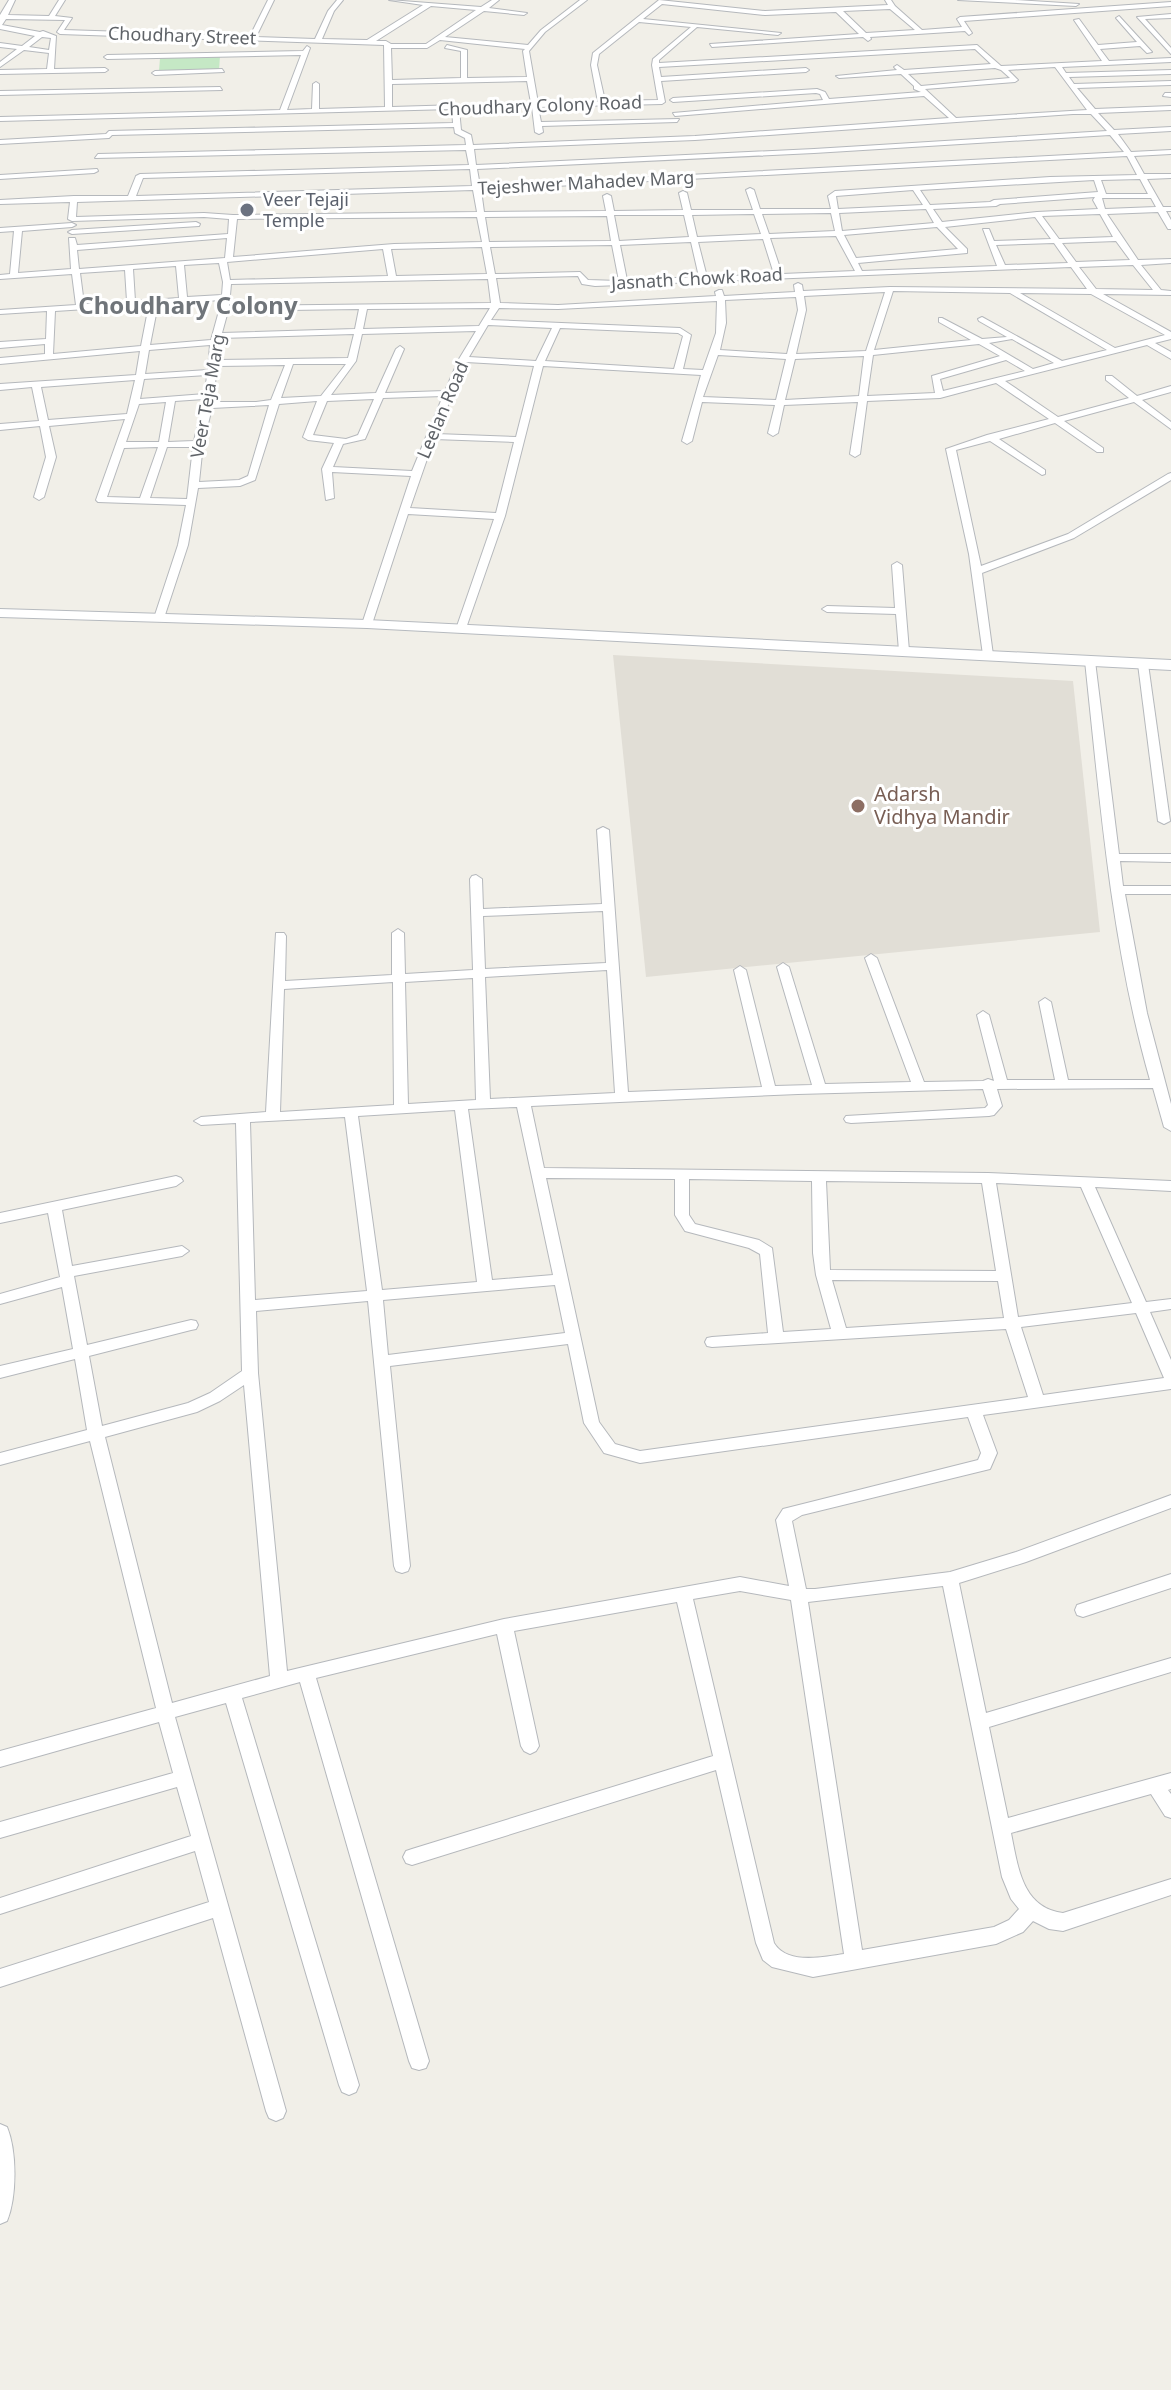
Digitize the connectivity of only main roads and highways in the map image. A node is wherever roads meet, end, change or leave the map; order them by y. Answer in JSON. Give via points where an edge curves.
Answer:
{"nodes":[{"id":1,"x":0,"y":613,"type":"edge"},
{"id":2,"x":1171,"y":665,"type":"edge"}],
"edges":[{"from":1,"to":2,"type":"main road","via":[[367,624]]}]}
